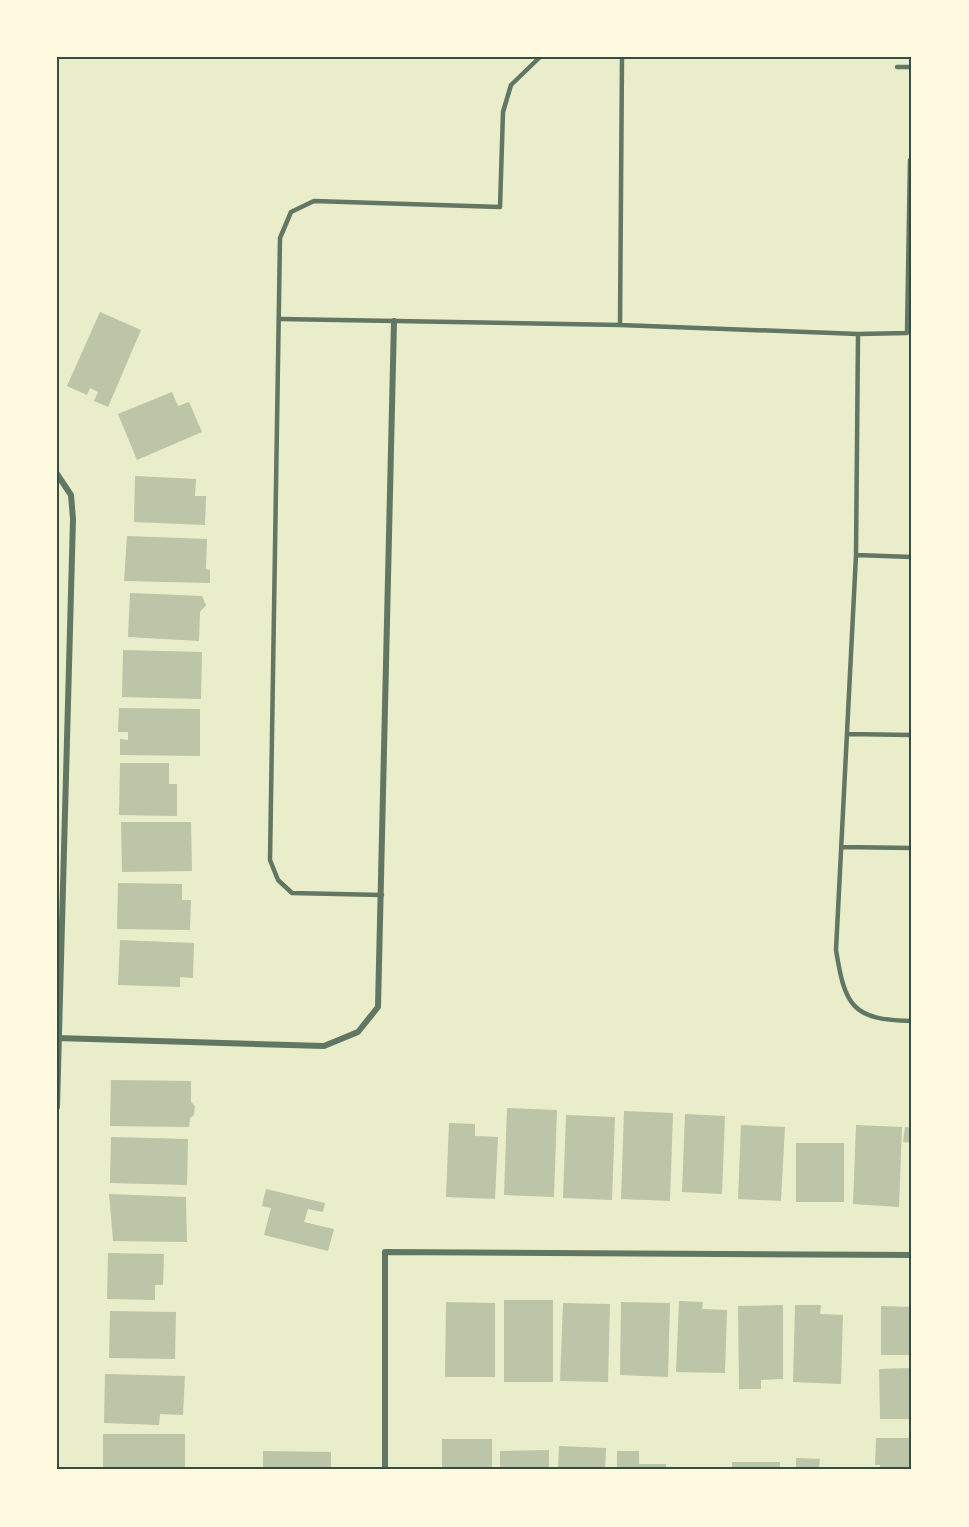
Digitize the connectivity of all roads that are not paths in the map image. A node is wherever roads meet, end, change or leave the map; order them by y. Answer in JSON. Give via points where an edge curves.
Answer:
{"nodes":[{"id":1,"x":540,"y":57,"type":"edge"},
{"id":2,"x":622,"y":57,"type":"edge"},
{"id":3,"x":897,"y":67,"type":"dead end"},
{"id":4,"x":912,"y":67,"type":"edge"},
{"id":5,"x":912,"y":160,"type":"edge"},
{"id":6,"x":281,"y":319,"type":"junction"},
{"id":7,"x":394,"y":321,"type":"junction"},
{"id":8,"x":620,"y":325,"type":"junction"},
{"id":9,"x":858,"y":334,"type":"junction"},
{"id":10,"x":57,"y":474,"type":"edge"},
{"id":11,"x":855,"y":555,"type":"junction"},
{"id":12,"x":912,"y":557,"type":"edge"},
{"id":13,"x":846,"y":734,"type":"junction"},
{"id":14,"x":912,"y":735,"type":"edge"},
{"id":15,"x":841,"y":847,"type":"junction"},
{"id":16,"x":912,"y":848,"type":"edge"},
{"id":17,"x":382,"y":895,"type":"junction"},
{"id":18,"x":912,"y":1022,"type":"edge"},
{"id":19,"x":58,"y":1038,"type":"edge"},
{"id":20,"x":57,"y":1107,"type":"edge"},
{"id":21,"x":912,"y":1256,"type":"edge"},
{"id":22,"x":385,"y":1470,"type":"edge"}],
"edges":[{"from":1,"to":6,"type":"lane","via":[[511,85],[502,112],[500,207],[314,201],[291,212],[280,238]]},
{"from":2,"to":8,"type":"lane"},
{"from":3,"to":4,"type":"lane"},
{"from":5,"to":9,"type":"lane","via":[[907,333]]},
{"from":6,"to":7,"type":"lane"},
{"from":6,"to":17,"type":"lane","via":[[270,860],[278,880],[292,893]]},
{"from":7,"to":8,"type":"lane"},
{"from":7,"to":17,"type":"street"},
{"from":8,"to":9,"type":"lane"},
{"from":9,"to":11,"type":"lane"},
{"from":10,"to":19,"type":"street","via":[[71,495],[73,519]]},
{"from":11,"to":12,"type":"lane"},
{"from":11,"to":13,"type":"lane"},
{"from":13,"to":14,"type":"lane"},
{"from":13,"to":15,"type":"lane"},
{"from":15,"to":16,"type":"lane"},
{"from":15,"to":18,"type":"lane","via":[[836,950],[842,988],[861,1013],[885,1021]]},
{"from":17,"to":19,"type":"street","via":[[378,1007],[357,1032],[344,1039],[324,1046]]},
{"from":19,"to":20,"type":"street"},
{"from":21,"to":22,"type":"street","via":[[385,1252]]}]}
